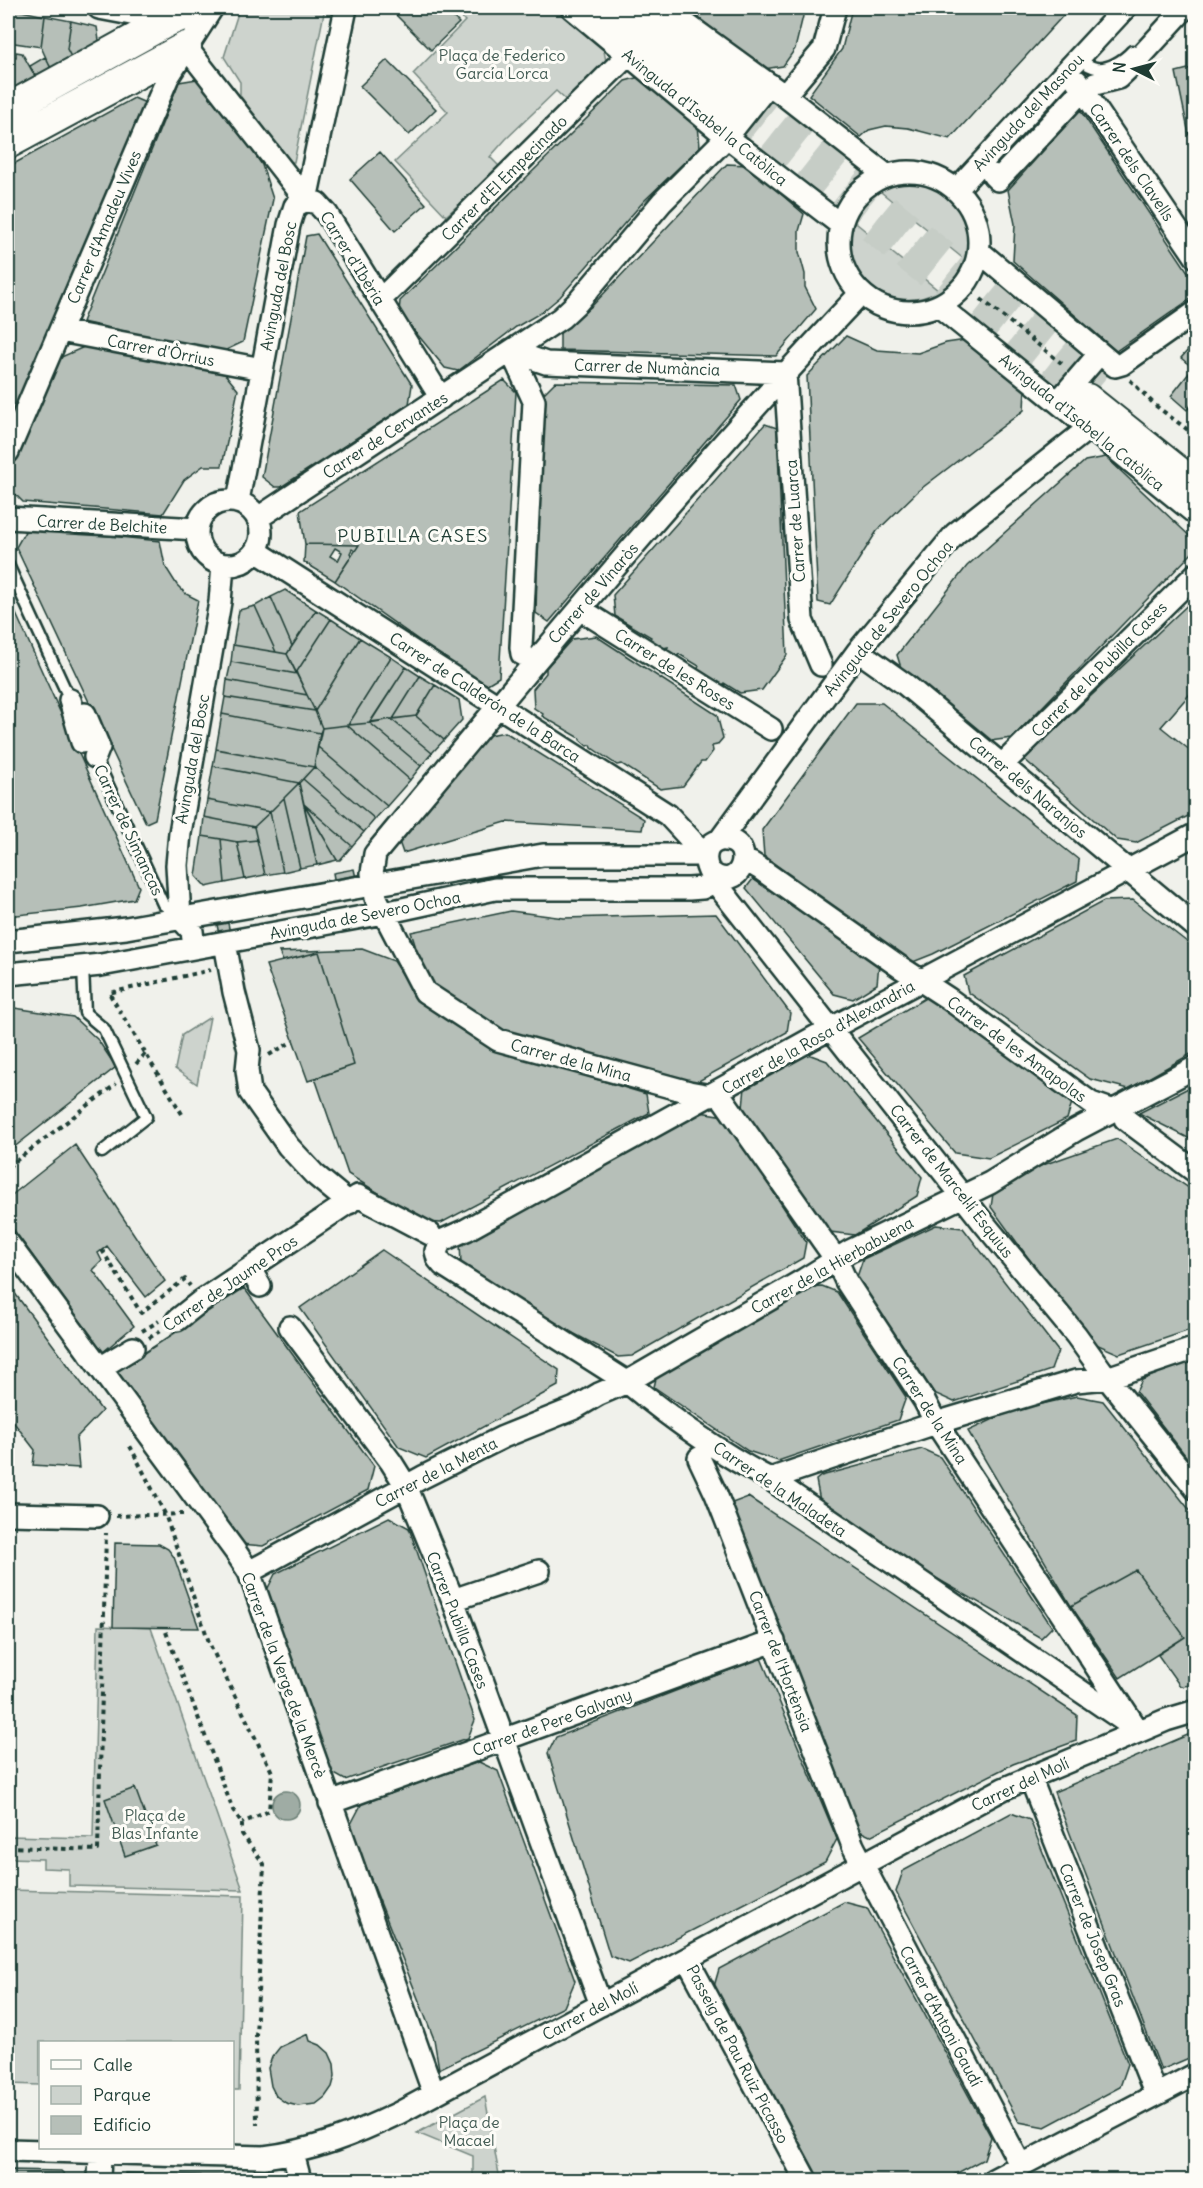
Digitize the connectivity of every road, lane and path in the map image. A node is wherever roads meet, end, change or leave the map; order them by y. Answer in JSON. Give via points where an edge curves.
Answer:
{"nodes":[{"id":1,"x":99,"y":8,"type":"edge"},
{"id":2,"x":200,"y":8,"type":"edge"},
{"id":3,"x":212,"y":8,"type":"edge"},
{"id":4,"x":346,"y":8,"type":"edge"},
{"id":5,"x":572,"y":8,"type":"edge"},
{"id":6,"x":603,"y":8,"type":"edge"},
{"id":7,"x":637,"y":8,"type":"edge"},
{"id":8,"x":664,"y":8,"type":"edge"},
{"id":9,"x":835,"y":8,"type":"edge"},
{"id":10,"x":1125,"y":8,"type":"edge"},
{"id":11,"x":1177,"y":10,"type":"edge"},
{"id":12,"x":168,"y":21,"type":"junction"},
{"id":13,"x":186,"y":47,"type":"junction"},
{"id":14,"x":628,"y":56,"type":"junction"},
{"id":15,"x":1073,"y":63,"type":"junction"},
{"id":16,"x":790,"y":88,"type":"dead end"},
{"id":17,"x":1084,"y":91,"type":"junction"},
{"id":18,"x":743,"y":108,"type":"junction"},
{"id":19,"x":8,"y":109,"type":"edge"},
{"id":20,"x":8,"y":143,"type":"edge"},
{"id":21,"x":886,"y":175,"type":"junction"},
{"id":22,"x":993,"y":175,"type":"dead end"},
{"id":23,"x":957,"y":189,"type":"junction"},
{"id":24,"x":306,"y":200,"type":"junction"},
{"id":25,"x":841,"y":225,"type":"junction"},
{"id":26,"x":980,"y":252,"type":"junction"},
{"id":27,"x":1196,"y":257,"type":"edge"},
{"id":28,"x":860,"y":294,"type":"junction"},
{"id":29,"x":981,"y":299,"type":"dead end"},
{"id":30,"x":380,"y":300,"type":"junction"},
{"id":31,"x":940,"y":307,"type":"junction"},
{"id":32,"x":1196,"y":312,"type":"edge"},
{"id":33,"x":60,"y":332,"type":"junction"},
{"id":34,"x":511,"y":351,"type":"junction"},
{"id":35,"x":262,"y":369,"type":"junction"},
{"id":36,"x":785,"y":373,"type":"junction"},
{"id":37,"x":1091,"y":380,"type":"junction"},
{"id":38,"x":441,"y":398,"type":"junction"},
{"id":39,"x":1089,"y":428,"type":"junction"},
{"id":40,"x":1196,"y":436,"type":"edge"},
{"id":41,"x":8,"y":452,"type":"edge"},
{"id":42,"x":1196,"y":460,"type":"edge"},
{"id":43,"x":1196,"y":486,"type":"edge"},
{"id":44,"x":238,"y":501,"type":"junction"},
{"id":45,"x":1196,"y":514,"type":"edge"},
{"id":46,"x":8,"y":518,"type":"edge"},
{"id":47,"x":258,"y":518,"type":"junction"},
{"id":48,"x":197,"y":529,"type":"junction"},
{"id":49,"x":256,"y":551,"type":"junction"},
{"id":50,"x":8,"y":565,"type":"edge"},
{"id":51,"x":223,"y":565,"type":"junction"},
{"id":52,"x":1196,"y":574,"type":"edge"},
{"id":53,"x":580,"y":609,"type":"junction"},
{"id":54,"x":858,"y":651,"type":"junction"},
{"id":55,"x":522,"y":654,"type":"dead end"},
{"id":56,"x":820,"y":665,"type":"dead end"},
{"id":57,"x":70,"y":700,"type":"joint"},
{"id":58,"x":498,"y":704,"type":"junction"},
{"id":59,"x":771,"y":729,"type":"dead end"},
{"id":60,"x":95,"y":757,"type":"joint"},
{"id":61,"x":1003,"y":764,"type":"junction"},
{"id":62,"x":1196,"y":834,"type":"edge"},
{"id":63,"x":720,"y":840,"type":"junction"},
{"id":64,"x":743,"y":863,"type":"junction"},
{"id":65,"x":1127,"y":870,"type":"junction"},
{"id":66,"x":713,"y":872,"type":"junction"},
{"id":67,"x":374,"y":884,"type":"junction"},
{"id":68,"x":384,"y":913,"type":"junction"},
{"id":69,"x":180,"y":918,"type":"junction"},
{"id":70,"x":154,"y":923,"type":"junction"},
{"id":71,"x":1196,"y":927,"type":"edge"},
{"id":72,"x":8,"y":942,"type":"edge"},
{"id":73,"x":225,"y":943,"type":"junction"},
{"id":74,"x":194,"y":948,"type":"junction"},
{"id":75,"x":160,"y":954,"type":"junction"},
{"id":76,"x":229,"y":966,"type":"junction"},
{"id":77,"x":83,"y":967,"type":"junction"},
{"id":78,"x":8,"y":974,"type":"edge"},
{"id":79,"x":921,"y":981,"type":"junction"},
{"id":80,"x":106,"y":987,"type":"dead end"},
{"id":81,"x":109,"y":993,"type":"junction"},
{"id":82,"x":832,"y":1028,"type":"junction"},
{"id":83,"x":293,"y":1041,"type":"dead end"},
{"id":84,"x":265,"y":1049,"type":"dead end"},
{"id":85,"x":146,"y":1053,"type":"junction"},
{"id":86,"x":1196,"y":1067,"type":"edge"},
{"id":87,"x":127,"y":1076,"type":"junction"},
{"id":88,"x":714,"y":1094,"type":"junction"},
{"id":89,"x":182,"y":1114,"type":"dead end"},
{"id":90,"x":1119,"y":1115,"type":"junction"},
{"id":91,"x":102,"y":1152,"type":"dead end"},
{"id":92,"x":8,"y":1167,"type":"edge"},
{"id":93,"x":1196,"y":1172,"type":"edge"},
{"id":94,"x":964,"y":1195,"type":"junction"},
{"id":95,"x":353,"y":1199,"type":"junction"},
{"id":96,"x":436,"y":1237,"type":"junction"},
{"id":97,"x":8,"y":1243,"type":"edge"},
{"id":98,"x":102,"y":1250,"type":"dead end"},
{"id":99,"x":837,"y":1261,"type":"junction"},
{"id":100,"x":201,"y":1301,"type":"junction"},
{"id":101,"x":173,"y":1318,"type":"junction"},
{"id":102,"x":290,"y":1327,"type":"dead end"},
{"id":103,"x":137,"y":1340,"type":"junction"},
{"id":104,"x":1196,"y":1348,"type":"edge"},
{"id":105,"x":100,"y":1368,"type":"junction"},
{"id":106,"x":1107,"y":1378,"type":"junction"},
{"id":107,"x":627,"y":1382,"type":"junction"},
{"id":108,"x":936,"y":1423,"type":"junction"},
{"id":109,"x":129,"y":1444,"type":"dead end"},
{"id":110,"x":699,"y":1458,"type":"dead end"},
{"id":111,"x":770,"y":1479,"type":"junction"},
{"id":112,"x":406,"y":1486,"type":"junction"},
{"id":113,"x":1196,"y":1489,"type":"edge"},
{"id":114,"x":8,"y":1514,"type":"edge"},
{"id":115,"x":165,"y":1514,"type":"junction"},
{"id":116,"x":207,"y":1514,"type":"junction"},
{"id":117,"x":102,"y":1516,"type":"junction"},
{"id":118,"x":539,"y":1571,"type":"dead end"},
{"id":119,"x":249,"y":1572,"type":"junction"},
{"id":120,"x":453,"y":1600,"type":"junction"},
{"id":121,"x":166,"y":1632,"type":"dead end"},
{"id":122,"x":774,"y":1641,"type":"junction"},
{"id":123,"x":1196,"y":1711,"type":"edge"},
{"id":124,"x":1139,"y":1731,"type":"junction"},
{"id":125,"x":503,"y":1740,"type":"junction"},
{"id":126,"x":1030,"y":1778,"type":"junction"},
{"id":127,"x":330,"y":1803,"type":"junction"},
{"id":128,"x":242,"y":1822,"type":"junction"},
{"id":129,"x":8,"y":1847,"type":"edge"},
{"id":130,"x":862,"y":1865,"type":"junction"},
{"id":131,"x":687,"y":1959,"type":"junction"},
{"id":132,"x":601,"y":2005,"type":"junction"},
{"id":133,"x":1196,"y":2074,"type":"edge"},
{"id":134,"x":1155,"y":2093,"type":"junction"},
{"id":135,"x":434,"y":2094,"type":"junction"},
{"id":136,"x":257,"y":2125,"type":"dead end"},
{"id":137,"x":8,"y":2150,"type":"edge"},
{"id":138,"x":100,"y":2153,"type":"junction"},
{"id":139,"x":294,"y":2154,"type":"junction"},
{"id":140,"x":1021,"y":2166,"type":"junction"},
{"id":141,"x":99,"y":2181,"type":"edge"},
{"id":142,"x":300,"y":2181,"type":"edge"},
{"id":143,"x":806,"y":2181,"type":"edge"},
{"id":144,"x":993,"y":2181,"type":"edge"}],
"edges":[{"from":1,"to":12,"type":"street"},
{"from":2,"to":12,"type":"street"},
{"from":3,"to":13,"type":"street","name":"Carrer d'Amadeu Vives"},
{"from":4,"to":24,"type":"street","name":"Avinguda del Bosc"},
{"from":5,"to":14,"type":"street","name":"Avinguda d'Isabel la Catòlica"},
{"from":6,"to":18,"type":"street","name":"Avinguda d'Isabel la Catòlica"},
{"from":7,"to":18,"type":"street","name":"Avinguda d'Isabel la Catòlica"},
{"from":8,"to":18,"type":"street","name":"Avinguda d'Isabel la Catòlica"},
{"from":9,"to":16,"type":"street","via":[[824,49]]},
{"from":10,"to":15,"type":"street","name":"Avinguda del Masnou"},
{"from":11,"to":15,"type":"lane","via":[[1125,59],[1104,68]]},
{"from":11,"to":17,"type":"street","name":"Avinguda del Masnou","via":[[1118,78]]},
{"from":12,"to":19,"type":"street"},
{"from":13,"to":20,"type":"street"},
{"from":13,"to":24,"type":"street","name":"Carrer d'Ibèria"},
{"from":13,"to":33,"type":"street","name":"Carrer d'Amadeu Vives","via":[[168,77]]},
{"from":14,"to":18,"type":"street","name":"Avinguda d'Isabel la Catòlica"},
{"from":14,"to":30,"type":"street","name":"Carrer d'El Empecinado"},
{"from":15,"to":17,"type":"street","name":"Carrer dels Clavells"},
{"from":15,"to":23,"type":"street","name":"Avinguda del Masnou"},
{"from":17,"to":22,"type":"street","name":"Avinguda del Masnou","via":[[998,180]]},
{"from":17,"to":27,"type":"street","name":"Carrer dels Clavells"},
{"from":18,"to":21,"type":"street","name":"Avinguda d'Isabel la Catòlica"},
{"from":18,"to":25,"type":"street","name":"Avinguda d'Isabel la Catòlica"},
{"from":18,"to":34,"type":"street","name":"Carrer de Cervantes","via":[[578,302]]},
{"from":21,"to":23,"type":"street","via":[[911,171],[935,176]]},
{"from":21,"to":25,"type":"street","via":[[869,184],[851,202]]},
{"from":23,"to":26,"type":"street","via":[[971,207],[979,229]]},
{"from":24,"to":30,"type":"street","name":"Carrer d'Ibèria","via":[[317,203],[327,214]]},
{"from":24,"to":35,"type":"street","name":"Avinguda del Bosc","via":[[293,211]]},
{"from":25,"to":28,"type":"street","via":[[841,258],[846,274]]},
{"from":26,"to":31,"type":"street","via":[[967,284]]},
{"from":26,"to":37,"type":"street","name":"Avinguda d'Isabel la Catòlica"},
{"from":28,"to":31,"type":"street","via":[[885,309],[913,314]]},
{"from":28,"to":36,"type":"street","name":"Carrer de Vinaròs"},
{"from":29,"to":37,"type":"path"},
{"from":30,"to":38,"type":"street","name":"Carrer d'Ibèria"},
{"from":31,"to":39,"type":"street","name":"Avinguda d'Isabel la Catòlica"},
{"from":32,"to":37,"type":"street","via":[[1122,364]]},
{"from":33,"to":35,"type":"street","name":"Carrer d'Òrrius"},
{"from":33,"to":41,"type":"street","name":"Carrer d'Amadeu Vives"},
{"from":34,"to":36,"type":"street","name":"Carrer de Numància","via":[[546,363]]},
{"from":34,"to":38,"type":"street","name":"Carrer de Cervantes"},
{"from":34,"to":55,"type":"street","via":[[534,401]]},
{"from":35,"to":44,"type":"street","name":"Avinguda del Bosc"},
{"from":36,"to":53,"type":"street","name":"Carrer de Vinaròs"},
{"from":36,"to":56,"type":"street","name":"Carrer de Luarca","via":[[802,620]]},
{"from":37,"to":40,"type":"path","via":[[1156,406]]},
{"from":37,"to":42,"type":"street","name":"Avinguda d'Isabel la Catòlica"},
{"from":37,"to":43,"type":"street","name":"Avinguda d'Isabel la Catòlica"},
{"from":38,"to":47,"type":"street","name":"Carrer de Cervantes"},
{"from":39,"to":45,"type":"street","name":"Avinguda d'Isabel la Catòlica"},
{"from":39,"to":54,"type":"street","name":"Avinguda de Severo Ochoa","via":[[955,534]]},
{"from":44,"to":47,"type":"street"},
{"from":44,"to":48,"type":"street","via":[[219,502],[208,508]]},
{"from":46,"to":48,"type":"street","name":"Carrer de Belchite"},
{"from":47,"to":49,"type":"street","via":[[261,529]]},
{"from":48,"to":51,"type":"street","via":[[203,552]]},
{"from":49,"to":51,"type":"street","via":[[242,563]]},
{"from":49,"to":58,"type":"street","name":"Carrer de Calderón de la Barca"},
{"from":50,"to":57,"type":"lane","name":"Carrer de Simancas"},
{"from":51,"to":69,"type":"street","name":"Avinguda del Bosc","via":[[180,832]]},
{"from":52,"to":61,"type":"street","name":"Carrer de la Pubilla Cases"},
{"from":53,"to":58,"type":"street","name":"Carrer de Vinaròs"},
{"from":53,"to":59,"type":"street","name":"Carrer de les Roses"},
{"from":54,"to":61,"type":"street","name":"Carrer dels Naranjos"},
{"from":54,"to":63,"type":"street","name":"Avinguda de Severo Ochoa"},
{"from":57,"to":60,"type":"street","name":"Carrer de Simancas","via":[[82,742],[87,740],[81,716],[85,714],[99,747]]},
{"from":58,"to":66,"type":"street","name":"Carrer de Calderón de la Barca","via":[[668,814]]},
{"from":58,"to":67,"type":"street","name":"Carrer de Vinaròs","via":[[375,854]]},
{"from":60,"to":69,"type":"lane","name":"Carrer de Simancas","via":[[163,904]]},
{"from":61,"to":65,"type":"street","name":"Carrer dels Naranjos"},
{"from":62,"to":65,"type":"street","name":"Carrer de la Rosa d'Alexandria"},
{"from":63,"to":64,"type":"street","via":[[738,846]]},
{"from":63,"to":66,"type":"street","via":[[712,844]]},
{"from":64,"to":66,"type":"street","via":[[729,878]]},
{"from":64,"to":79,"type":"street","name":"Carrer de les Amapolas","via":[[759,867]]},
{"from":65,"to":71,"type":"street","name":"Carrer dels Naranjos"},
{"from":65,"to":79,"type":"street","name":"Carrer de la Rosa d'Alexandria"},
{"from":66,"to":67,"type":"street","name":"Avinguda de Severo Ochoa","via":[[543,855]]},
{"from":66,"to":68,"type":"street","name":"Avinguda de Severo Ochoa","via":[[702,888],[495,889]]},
{"from":66,"to":82,"type":"street","name":"Carrer de Marcel·lí Esquius","via":[[730,901]]},
{"from":67,"to":68,"type":"street","name":"Carrer de Vinaròs"},
{"from":67,"to":69,"type":"street","name":"Avinguda de Severo Ochoa"},
{"from":68,"to":73,"type":"street","name":"Avinguda de Severo Ochoa"},
{"from":68,"to":88,"type":"street","name":"Carrer de la Mina","via":[[425,992],[498,1040],[689,1092]]},
{"from":69,"to":70,"type":"street","name":"Avinguda de Severo Ochoa"},
{"from":69,"to":74,"type":"street","via":[[192,931]]},
{"from":70,"to":72,"type":"street","name":"Avinguda de Severo Ochoa"},
{"from":70,"to":75,"type":"street"},
{"from":73,"to":74,"type":"street","name":"Avinguda de Severo Ochoa"},
{"from":73,"to":76,"type":"street"},
{"from":74,"to":75,"type":"street","name":"Avinguda de Severo Ochoa"},
{"from":75,"to":77,"type":"street","name":"Avinguda de Severo Ochoa"},
{"from":76,"to":81,"type":"path"},
{"from":76,"to":95,"type":"street","via":[[249,1050],[249,1092],[314,1174]]},
{"from":77,"to":78,"type":"street","name":"Avinguda de Severo Ochoa"},
{"from":77,"to":87,"type":"lane","via":[[85,1013],[104,1029]]},
{"from":79,"to":82,"type":"street","name":"Carrer de la Rosa d'Alexandria"},
{"from":79,"to":90,"type":"street","name":"Carrer de les Amapolas","via":[[1091,1103]]},
{"from":80,"to":81,"type":"path"},
{"from":81,"to":85,"type":"path"},
{"from":82,"to":88,"type":"street","name":"Carrer de la Rosa d'Alexandria"},
{"from":82,"to":94,"type":"street","name":"Carrer de Marcel·lí Esquius"},
{"from":83,"to":84,"type":"path","via":[[267,1056]]},
{"from":85,"to":87,"type":"path"},
{"from":85,"to":89,"type":"path"},
{"from":86,"to":90,"type":"street","name":"Carrer de la Hierbabuena"},
{"from":87,"to":91,"type":"lane","via":[[146,1117]]},
{"from":87,"to":92,"type":"path"},
{"from":88,"to":96,"type":"street","name":"Carrer de la Rosa d'Alexandria","via":[[466,1230]]},
{"from":88,"to":99,"type":"street","name":"Carrer de la Mina"},
{"from":90,"to":93,"type":"street","name":"Carrer de les Amapolas"},
{"from":90,"to":94,"type":"street","name":"Carrer de la Hierbabuena","via":[[1076,1130]]},
{"from":94,"to":99,"type":"street","name":"Carrer de la Hierbabuena"},
{"from":94,"to":106,"type":"street","name":"Carrer de Marcel·lí Esquius"},
{"from":95,"to":96,"type":"street"},
{"from":95,"to":100,"type":"street","name":"Carrer de Jaume Pros","via":[[255,1277]]},
{"from":96,"to":107,"type":"street","name":"Carrer de la Maladeta","via":[[442,1265]]},
{"from":97,"to":105,"type":"street","name":"Carrer de la Verge de la Mercè"},
{"from":98,"to":100,"type":"path","via":[[141,1313],[185,1279]]},
{"from":99,"to":107,"type":"street","name":"Carrer de la Hierbabuena"},
{"from":99,"to":108,"type":"street","name":"Carrer de la Mina"},
{"from":100,"to":101,"type":"street","name":"Carrer de Jaume Pros"},
{"from":101,"to":103,"type":"path","name":"Carrer de Jaume Pros"},
{"from":101,"to":103,"type":"path","name":"Carrer de Jaume Pros"},
{"from":102,"to":112,"type":"street","name":"Carrer Pubilla Cases"},
{"from":103,"to":105,"type":"street"},
{"from":104,"to":106,"type":"street"},
{"from":105,"to":116,"type":"street","name":"Carrer de la Verge de la Mercè"},
{"from":106,"to":108,"type":"street","via":[[1076,1382]]},
{"from":106,"to":113,"type":"street","name":"Carrer de Marcel·lí Esquius"},
{"from":107,"to":111,"type":"street","name":"Carrer de la Maladeta","via":[[682,1424]]},
{"from":107,"to":112,"type":"street","name":"Carrer de la Menta","via":[[503,1437]]},
{"from":108,"to":111,"type":"street"},
{"from":108,"to":124,"type":"street","name":"Carrer de la Mina"},
{"from":109,"to":115,"type":"path"},
{"from":110,"to":122,"type":"street","name":"Carrer de l'Hortènsia"},
{"from":111,"to":124,"type":"street","name":"Carrer de la Maladeta"},
{"from":112,"to":119,"type":"street","name":"Carrer de la Menta"},
{"from":112,"to":120,"type":"street","name":"Carrer Pubilla Cases"},
{"from":114,"to":117,"type":"street"},
{"from":115,"to":116,"type":"path"},
{"from":115,"to":117,"type":"path"},
{"from":115,"to":128,"type":"path","via":[[210,1645],[272,1772],[269,1811]]},
{"from":116,"to":119,"type":"street","name":"Carrer de la Verge de la Mercè"},
{"from":117,"to":129,"type":"path","via":[[98,1850]]},
{"from":118,"to":120,"type":"street"},
{"from":119,"to":127,"type":"street","name":"Carrer de la Verge de la Mercè"},
{"from":120,"to":125,"type":"street","name":"Carrer Pubilla Cases"},
{"from":121,"to":128,"type":"path","via":[[233,1810]]},
{"from":122,"to":125,"type":"street","name":"Carrer de Pere Galvany"},
{"from":122,"to":130,"type":"street","name":"Carrer de l'Hortènsia"},
{"from":123,"to":124,"type":"street","name":"Carrer del Molí"},
{"from":124,"to":126,"type":"street","name":"Carrer del Molí"},
{"from":125,"to":127,"type":"street","name":"Carrer de Pere Galvany"},
{"from":125,"to":132,"type":"street","name":"Carrer Pubilla Cases"},
{"from":126,"to":130,"type":"street","name":"Carrer del Molí"},
{"from":126,"to":134,"type":"street","name":"Carrer de Josep Gras"},
{"from":127,"to":135,"type":"street","name":"Carrer de la Verge de la Mercè"},
{"from":128,"to":136,"type":"path","via":[[242,1834],[264,1864],[256,2036]]},
{"from":130,"to":131,"type":"street","name":"Carrer del Molí"},
{"from":130,"to":140,"type":"street","name":"Carrer d'Antoni Gaudí"},
{"from":131,"to":132,"type":"street","name":"Carrer del Molí"},
{"from":131,"to":143,"type":"street","name":"Passeig de Pau Ruiz Picasso"},
{"from":132,"to":135,"type":"street","name":"Carrer del Molí"},
{"from":133,"to":134,"type":"street"},
{"from":134,"to":140,"type":"street"},
{"from":135,"to":139,"type":"street","name":"Carrer del Molí","via":[[360,2132]]},
{"from":137,"to":138,"type":"street","name":"Carrer del Molí"},
{"from":138,"to":139,"type":"street","name":"Carrer del Molí","via":[[264,2157]]},
{"from":138,"to":141,"type":"street"},
{"from":139,"to":142,"type":"street"},
{"from":140,"to":144,"type":"street"}]}
